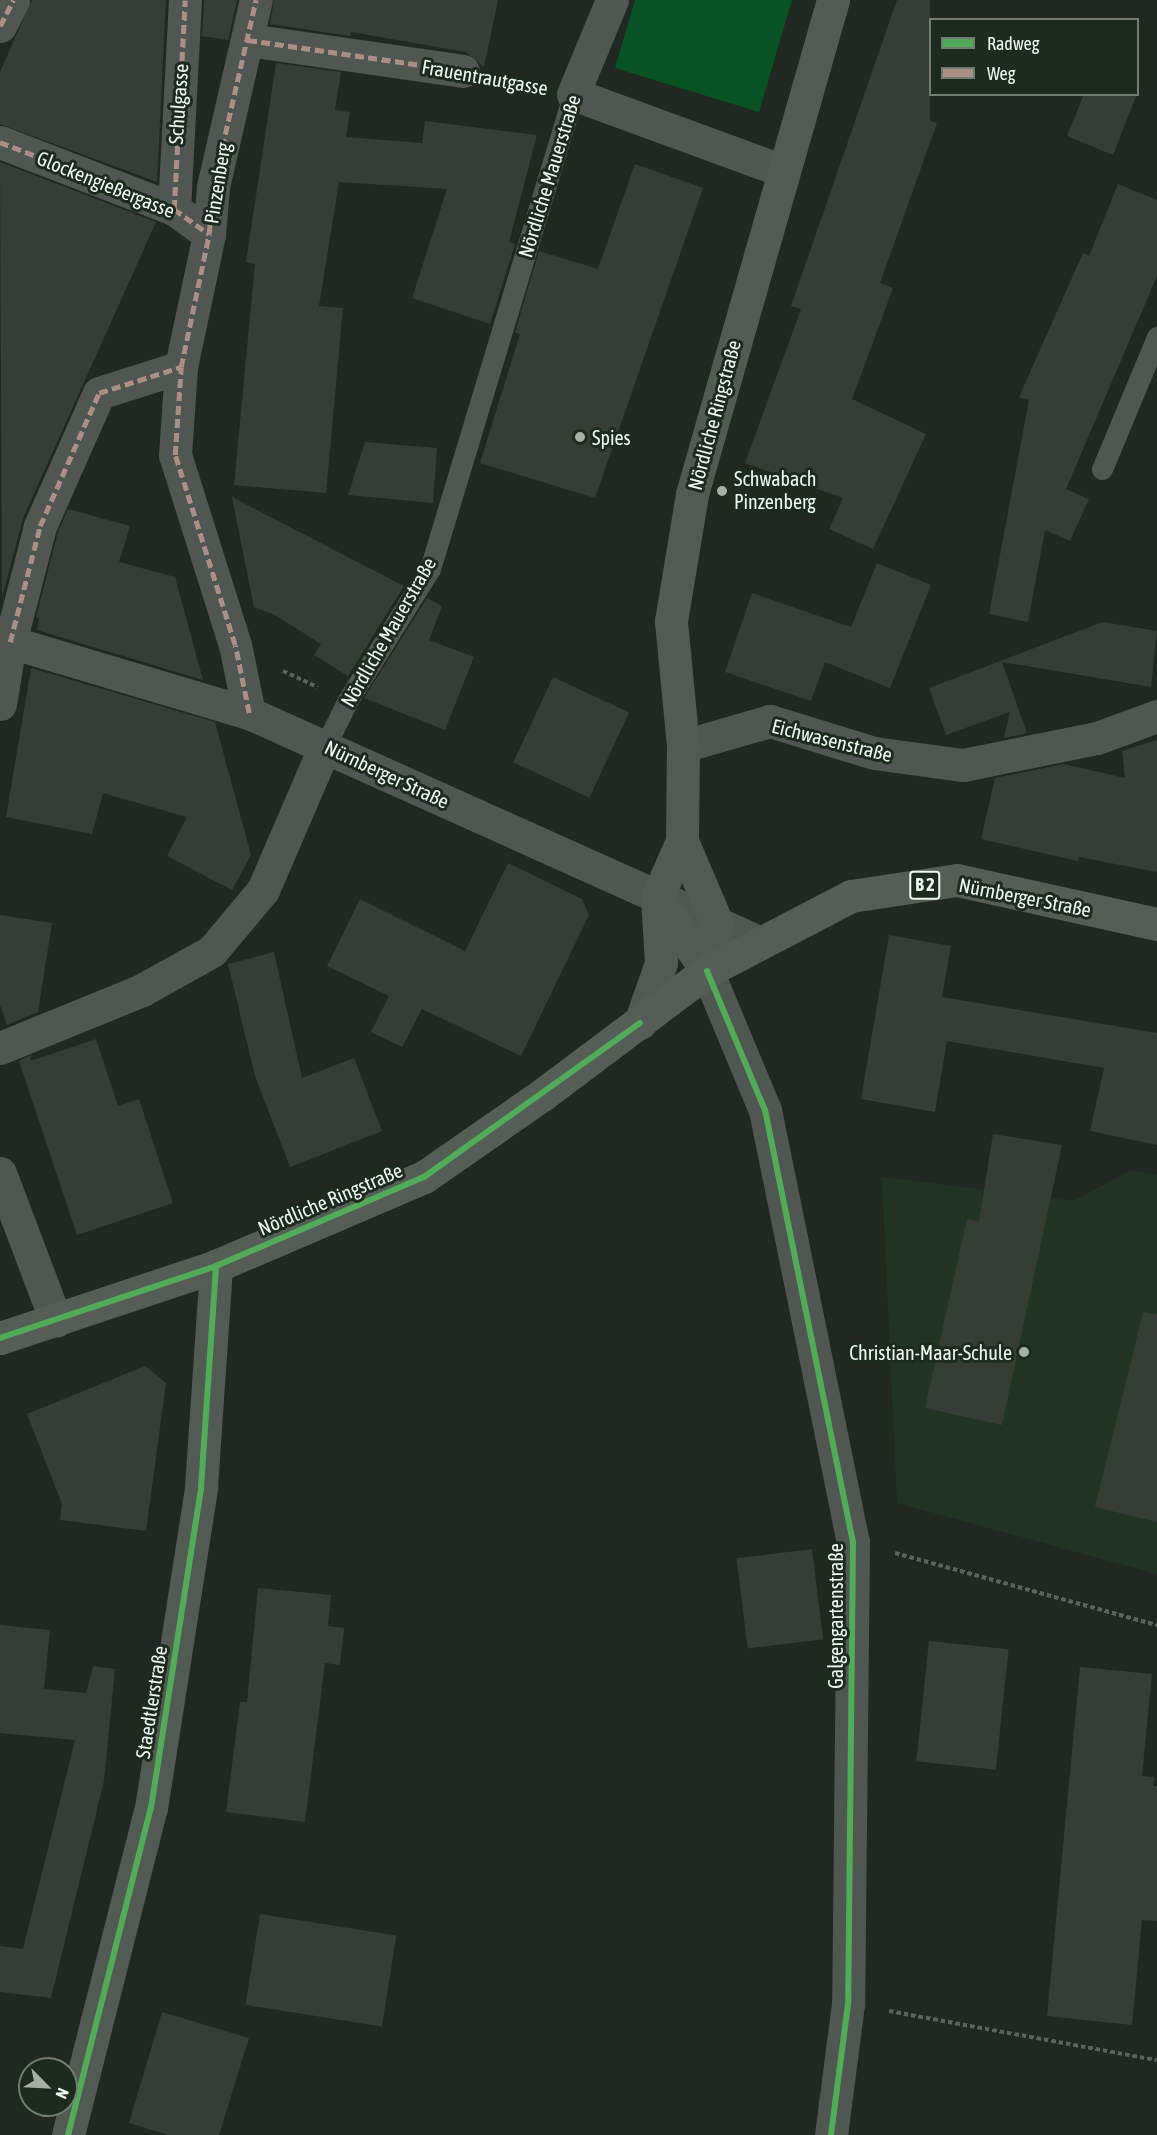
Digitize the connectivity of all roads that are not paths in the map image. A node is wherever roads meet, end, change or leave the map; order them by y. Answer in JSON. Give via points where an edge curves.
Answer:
{"nodes":[{"id":1,"x":13,"y":0,"type":"edge"},
{"id":2,"x":185,"y":0,"type":"edge"},
{"id":3,"x":256,"y":0,"type":"edge"},
{"id":4,"x":612,"y":0,"type":"edge"},
{"id":5,"x":832,"y":0,"type":"edge"},
{"id":6,"x":0,"y":26,"type":"edge"},
{"id":7,"x":248,"y":40,"type":"junction"},
{"id":8,"x":463,"y":71,"type":"road end"},
{"id":9,"x":573,"y":94,"type":"junction"},
{"id":10,"x":0,"y":142,"type":"edge"},
{"id":11,"x":781,"y":170,"type":"junction"},
{"id":12,"x":174,"y":209,"type":"junction"},
{"id":13,"x":209,"y":234,"type":"junction"},
{"id":14,"x":1157,"y":337,"type":"edge"},
{"id":15,"x":181,"y":367,"type":"junction"},
{"id":16,"x":1102,"y":469,"type":"dead end"},
{"id":17,"x":5,"y":641,"type":"edge"},
{"id":18,"x":0,"y":704,"type":"edge"},
{"id":19,"x":249,"y":712,"type":"junction"},
{"id":20,"x":1157,"y":716,"type":"edge"},
{"id":21,"x":325,"y":746,"type":"junction"},
{"id":22,"x":683,"y":747,"type":"junction"},
{"id":23,"x":682,"y":841,"type":"junction"},
{"id":24,"x":657,"y":898,"type":"junction"},
{"id":25,"x":717,"y":923,"type":"junction"},
{"id":26,"x":1157,"y":924,"type":"edge"},
{"id":27,"x":761,"y":943,"type":"junction"},
{"id":28,"x":707,"y":971,"type":"junction"},
{"id":29,"x":640,"y":1023,"type":"junction"},
{"id":30,"x":0,"y":1048,"type":"edge"},
{"id":31,"x":0,"y":1173,"type":"edge"},
{"id":32,"x":216,"y":1266,"type":"junction"},
{"id":33,"x":56,"y":1321,"type":"junction"},
{"id":34,"x":0,"y":1338,"type":"edge"},
{"id":35,"x":68,"y":2135,"type":"edge"},
{"id":36,"x":831,"y":2135,"type":"edge"}],
"edges":[{"from":1,"to":6,"type":"street"},
{"from":2,"to":12,"type":"street","name":"Schulgasse"},
{"from":3,"to":7,"type":"street","name":"Pinzenberg"},
{"from":4,"to":9,"type":"street","name":"Nördliche Mauerstraße"},
{"from":5,"to":11,"type":"main road","name":"Nördliche Ringstraße"},
{"from":7,"to":8,"type":"street","name":"Frauentrautgasse"},
{"from":7,"to":13,"type":"street","name":"Pinzenberg","via":[[213,187]]},
{"from":9,"to":11,"type":"street","name":"Frauentrautgasse"},
{"from":9,"to":21,"type":"lane","name":"Nördliche Mauerstraße","via":[[430,569],[348,700]]},
{"from":10,"to":12,"type":"street","name":"Glockengießergasse"},
{"from":11,"to":22,"type":"main road","name":"Nördliche Ringstraße","via":[[692,494],[672,610]]},
{"from":12,"to":13,"type":"street","name":"Glockengießergasse"},
{"from":13,"to":15,"type":"street","name":"Pinzenberg"},
{"from":14,"to":16,"type":"lane"},
{"from":15,"to":17,"type":"street","via":[[99,393],[40,526]]},
{"from":15,"to":19,"type":"street","name":"Pinzenberg","via":[[175,455],[235,645]]},
{"from":17,"to":18,"type":"street"},
{"from":17,"to":19,"type":"street","name":"Nürnberger Straße"},
{"from":19,"to":21,"type":"street","name":"Nürnberger Straße"},
{"from":20,"to":22,"type":"street","name":"Eichwasenstraße","via":[[1097,738],[963,765],[874,753],[770,721]]},
{"from":21,"to":24,"type":"street","name":"Nürnberger Straße"},
{"from":21,"to":30,"type":"street","name":"Nördliche Mauerstraße","via":[[263,890],[212,951],[142,990]]},
{"from":22,"to":23,"type":"main road","name":"Nördliche Ringstraße"},
{"from":23,"to":24,"type":"main road","name":"Nördliche Ringstraße"},
{"from":23,"to":25,"type":"main road","name":"Nördliche Ringstraße"},
{"from":24,"to":25,"type":"street","name":"Nürnberger Straße"},
{"from":24,"to":28,"type":"main road"},
{"from":24,"to":29,"type":"main road","name":"Nördliche Ringstraße","via":[[661,963]]},
{"from":25,"to":27,"type":"street","name":"Nürnberger Straße"},
{"from":25,"to":28,"type":"main road"},
{"from":26,"to":27,"type":"main road","name":"Nürnberger Straße","number":"B 2","via":[[957,880],[851,896]]},
{"from":27,"to":28,"type":"main road","name":"Nürnberger Straße","number":"B 2"},
{"from":28,"to":29,"type":"main road","name":"Nördliche Ringstraße","number":"B 2"},
{"from":28,"to":36,"type":"street","name":"Galgengartenstraße","via":[[765,1110],[853,1542],[848,2004]]},
{"from":29,"to":32,"type":"main road","name":"Nördliche Ringstraße","number":"B 2","via":[[424,1177]]},
{"from":31,"to":33,"type":"street"},
{"from":32,"to":33,"type":"main road","name":"Nördliche Ringstraße","number":"B 2"},
{"from":32,"to":35,"type":"main road","name":"Staedtlerstraße","via":[[201,1487],[151,1808]]},
{"from":33,"to":34,"type":"main road","name":"Nördliche Ringstraße","number":"B 2"}]}
